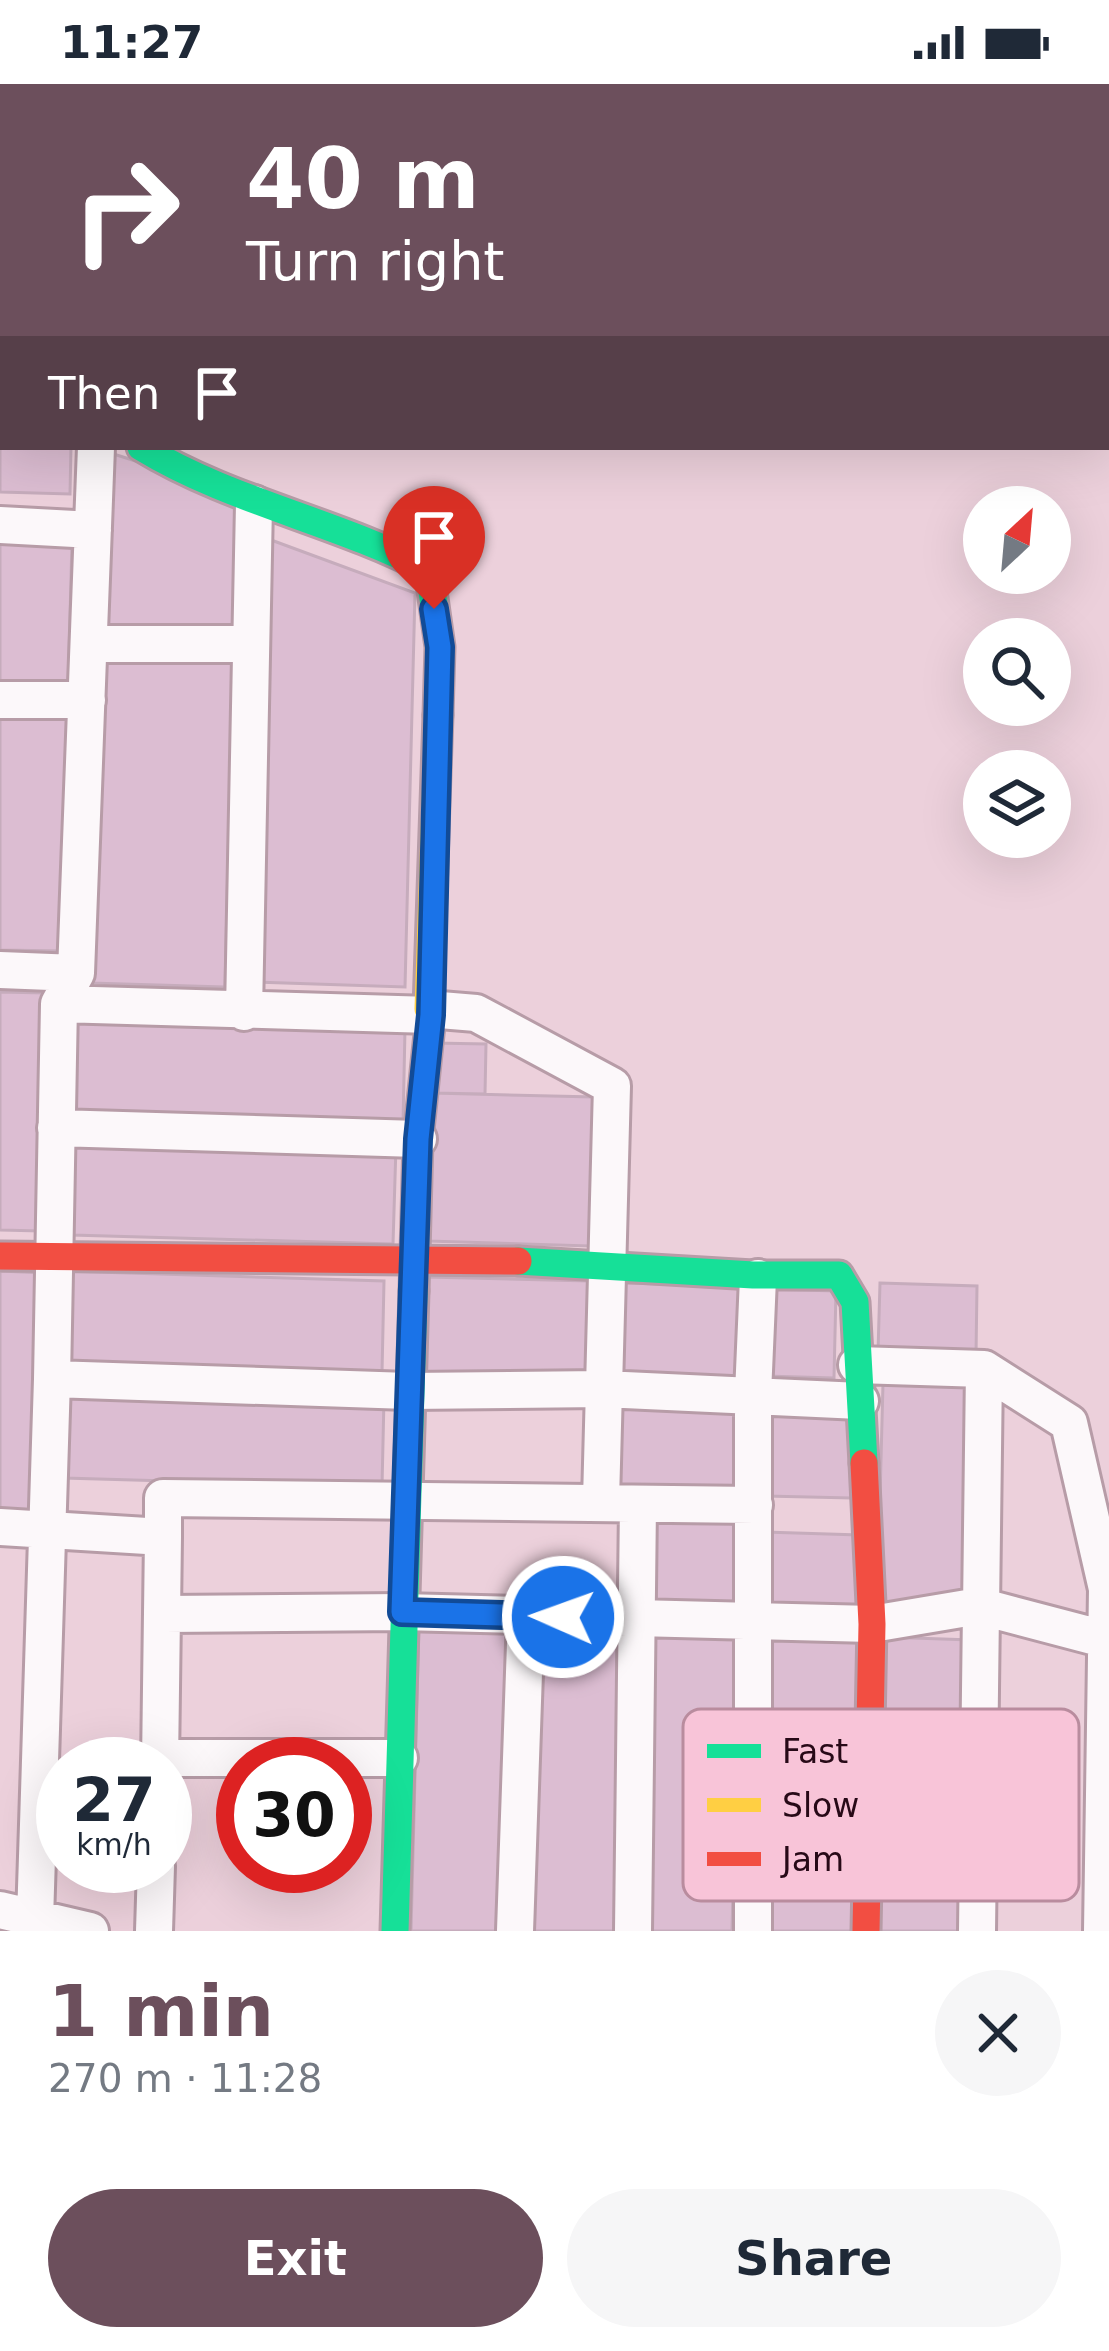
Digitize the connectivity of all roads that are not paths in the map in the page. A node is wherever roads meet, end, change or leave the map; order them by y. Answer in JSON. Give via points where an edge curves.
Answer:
{"nodes":[{"id":1,"x":96,"y":450,"type":"edge"},
{"id":2,"x":145,"y":450,"type":"edge"},
{"id":3,"x":254,"y":504,"type":"junction"},
{"id":4,"x":0,"y":524,"type":"edge"},
{"id":5,"x":93,"y":530,"type":"junction"},
{"id":6,"x":89,"y":644,"type":"junction"},
{"id":7,"x":251,"y":644,"type":"junction"},
{"id":8,"x":0,"y":700,"type":"edge"},
{"id":9,"x":87,"y":700,"type":"junction"},
{"id":10,"x":0,"y":970,"type":"edge"},
{"id":11,"x":68,"y":988,"type":"junction"},
{"id":12,"x":244,"y":1012,"type":"junction"},
{"id":13,"x":430,"y":1012,"type":"junction"},
{"id":14,"x":56,"y":1128,"type":"junction"},
{"id":15,"x":418,"y":1139,"type":"junction"},
{"id":16,"x":0,"y":1256,"type":"edge"},
{"id":17,"x":52,"y":1258,"type":"junction"},
{"id":18,"x":413,"y":1258,"type":"junction"},
{"id":19,"x":605,"y":1263,"type":"junction"},
{"id":20,"x":758,"y":1278,"type":"junction"},
{"id":21,"x":984,"y":1369,"type":"junction"},
{"id":22,"x":52,"y":1379,"type":"junction"},
{"id":23,"x":859,"y":1383,"type":"junction"},
{"id":24,"x":603,"y":1389,"type":"junction"},
{"id":25,"x":409,"y":1391,"type":"junction"},
{"id":26,"x":753,"y":1394,"type":"junction"},
{"id":27,"x":407,"y":1499,"type":"junction"},
{"id":28,"x":620,"y":1503,"type":"junction"},
{"id":29,"x":754,"y":1505,"type":"junction"},
{"id":30,"x":0,"y":1527,"type":"edge"},
{"id":31,"x":47,"y":1528,"type":"junction"},
{"id":32,"x":164,"y":1537,"type":"junction"},
{"id":33,"x":979,"y":1606,"type":"junction"},
{"id":34,"x":402,"y":1612,"type":"junction"},
{"id":35,"x":165,"y":1613,"type":"junction"},
{"id":36,"x":526,"y":1615,"type":"junction"},
{"id":37,"x":638,"y":1620,"type":"junction"},
{"id":38,"x":754,"y":1623,"type":"junction"},
{"id":39,"x":872,"y":1624,"type":"junction"},
{"id":40,"x":1104,"y":1639,"type":"junction"},
{"id":41,"x":754,"y":1709,"type":"edge"},
{"id":42,"x":870,"y":1709,"type":"edge"},
{"id":43,"x":978,"y":1709,"type":"edge"},
{"id":44,"x":161,"y":1737,"type":"edge"},
{"id":45,"x":399,"y":1758,"type":"junction"},
{"id":46,"x":192,"y":1761,"type":"edge"},
{"id":47,"x":155,"y":1893,"type":"edge"},
{"id":48,"x":753,"y":1901,"type":"edge"},
{"id":49,"x":867,"y":1901,"type":"edge"},
{"id":50,"x":977,"y":1901,"type":"edge"},
{"id":51,"x":17,"y":1915,"type":"edge"},
{"id":52,"x":90,"y":1931,"type":"edge"},
{"id":53,"x":154,"y":1931,"type":"edge"},
{"id":54,"x":395,"y":1931,"type":"edge"},
{"id":55,"x":515,"y":1931,"type":"edge"},
{"id":56,"x":633,"y":1931,"type":"edge"},
{"id":57,"x":753,"y":1931,"type":"edge"},
{"id":58,"x":866,"y":1931,"type":"edge"},
{"id":59,"x":977,"y":1931,"type":"edge"},
{"id":60,"x":1102,"y":1931,"type":"edge"}],
"edges":[{"from":1,"to":5,"type":"street"},
{"from":2,"to":3,"type":"street"},
{"from":3,"to":7,"type":"street"},
{"from":3,"to":13,"type":"street","via":[[335,527],[429,571],[440,647]]},
{"from":4,"to":5,"type":"street"},
{"from":5,"to":6,"type":"street"},
{"from":6,"to":7,"type":"street"},
{"from":6,"to":9,"type":"street"},
{"from":7,"to":12,"type":"street"},
{"from":8,"to":9,"type":"street"},
{"from":9,"to":11,"type":"street"},
{"from":10,"to":11,"type":"street"},
{"from":11,"to":12,"type":"street"},
{"from":11,"to":14,"type":"street"},
{"from":12,"to":13,"type":"street"},
{"from":13,"to":15,"type":"street"},
{"from":13,"to":19,"type":"street","via":[[476,1012],[612,1086]]},
{"from":14,"to":15,"type":"street"},
{"from":14,"to":17,"type":"street"},
{"from":15,"to":18,"type":"street"},
{"from":16,"to":17,"type":"street"},
{"from":17,"to":18,"type":"street"},
{"from":17,"to":22,"type":"street"},
{"from":18,"to":19,"type":"street"},
{"from":18,"to":25,"type":"street"},
{"from":19,"to":20,"type":"street"},
{"from":19,"to":24,"type":"street"},
{"from":20,"to":23,"type":"street","via":[[839,1276],[855,1302]]},
{"from":20,"to":26,"type":"street"},
{"from":21,"to":23,"type":"street"},
{"from":21,"to":33,"type":"street"},
{"from":21,"to":40,"type":"street","via":[[1069,1423],[1106,1589]]},
{"from":22,"to":25,"type":"street"},
{"from":22,"to":31,"type":"street"},
{"from":23,"to":26,"type":"street"},
{"from":23,"to":39,"type":"street"},
{"from":24,"to":25,"type":"street"},
{"from":24,"to":26,"type":"street"},
{"from":24,"to":28,"type":"street"},
{"from":25,"to":27,"type":"street"},
{"from":26,"to":29,"type":"street"},
{"from":27,"to":28,"type":"street"},
{"from":27,"to":32,"type":"street","via":[[163,1498]]},
{"from":27,"to":34,"type":"street"},
{"from":28,"to":29,"type":"street"},
{"from":28,"to":37,"type":"street"},
{"from":29,"to":38,"type":"street"},
{"from":30,"to":31,"type":"street"},
{"from":31,"to":32,"type":"street"},
{"from":31,"to":51,"type":"street"},
{"from":32,"to":35,"type":"street"},
{"from":33,"to":39,"type":"street"},
{"from":33,"to":40,"type":"street"},
{"from":33,"to":43,"type":"street"},
{"from":34,"to":35,"type":"street"},
{"from":34,"to":36,"type":"street"},
{"from":34,"to":45,"type":"street"},
{"from":35,"to":44,"type":"street"},
{"from":36,"to":37,"type":"street"},
{"from":36,"to":55,"type":"street"},
{"from":37,"to":38,"type":"street"},
{"from":37,"to":56,"type":"street"},
{"from":38,"to":39,"type":"street"},
{"from":38,"to":41,"type":"street"},
{"from":39,"to":42,"type":"street"},
{"from":40,"to":60,"type":"street"},
{"from":45,"to":46,"type":"street"},
{"from":45,"to":54,"type":"street"},
{"from":47,"to":53,"type":"street"},
{"from":48,"to":57,"type":"street"},
{"from":49,"to":58,"type":"street"},
{"from":50,"to":59,"type":"street"},
{"from":51,"to":52,"type":"street"}]}
